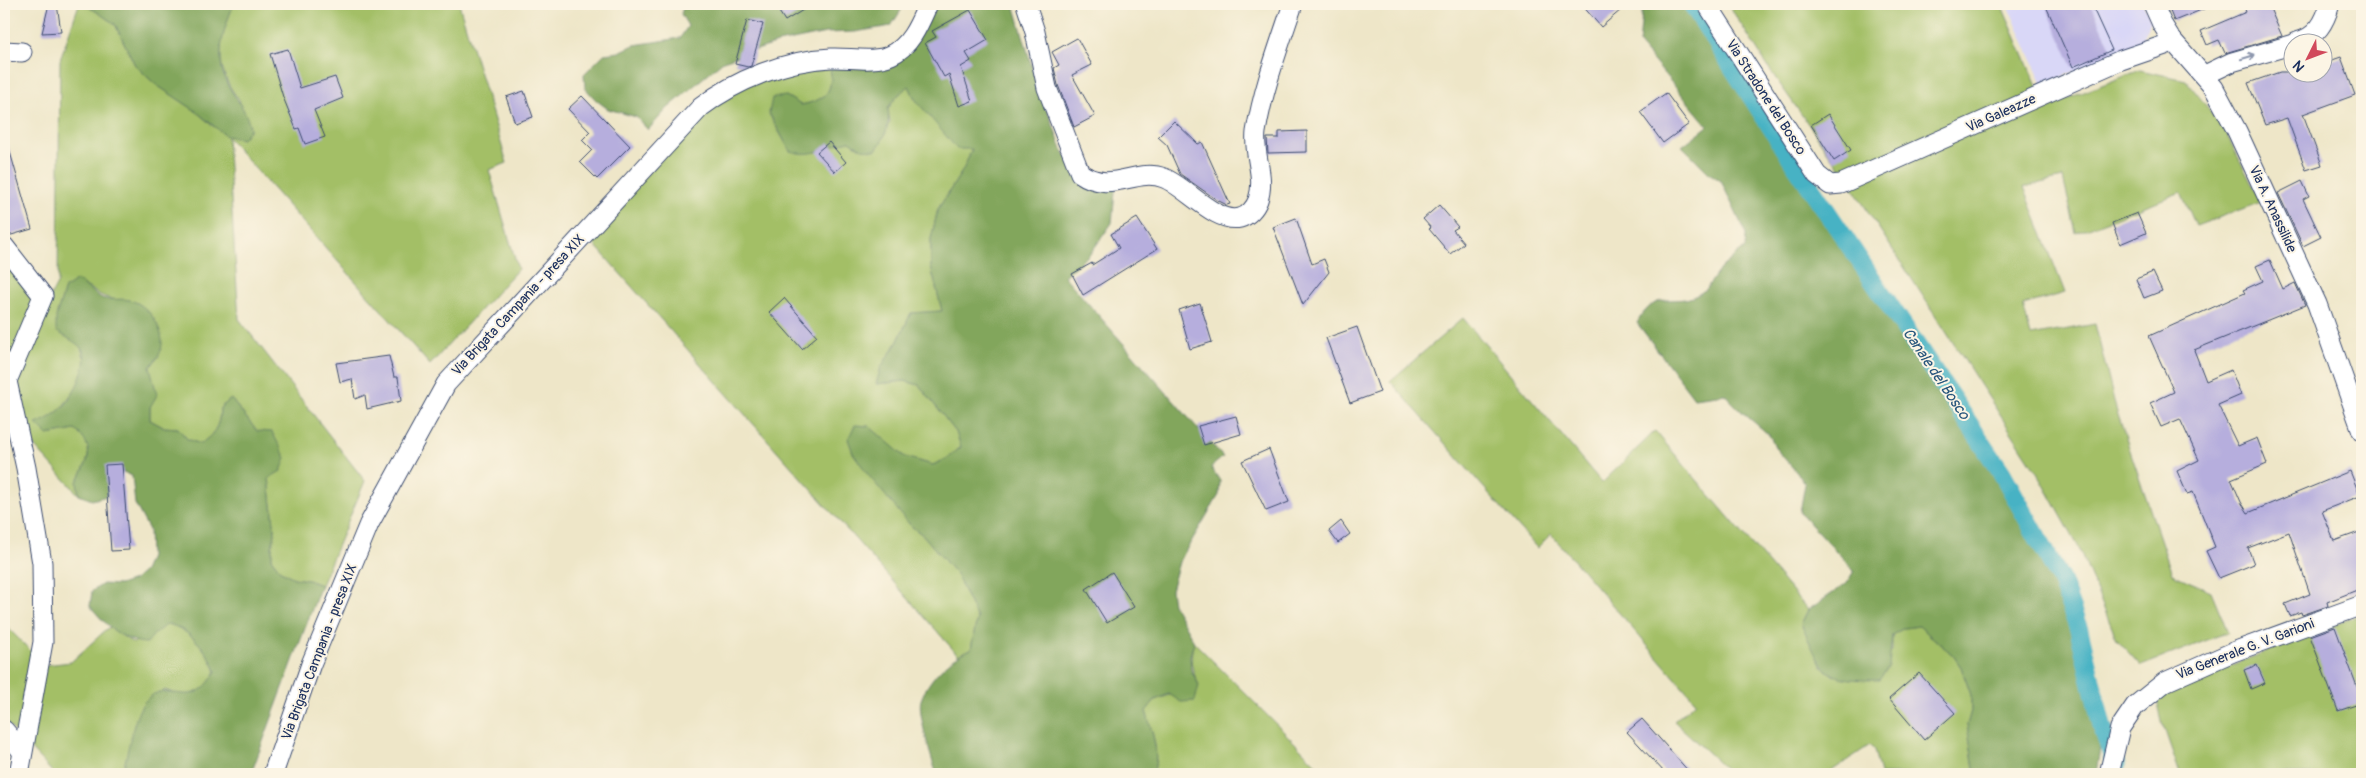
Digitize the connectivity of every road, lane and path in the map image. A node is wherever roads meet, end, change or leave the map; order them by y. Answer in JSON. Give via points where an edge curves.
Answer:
{"nodes":[{"id":1,"x":928,"y":4,"type":"edge"},
{"id":2,"x":1026,"y":4,"type":"edge"},
{"id":3,"x":1292,"y":4,"type":"edge"},
{"id":4,"x":1707,"y":4,"type":"edge"},
{"id":5,"x":2154,"y":4,"type":"edge"},
{"id":6,"x":2330,"y":4,"type":"edge"},
{"id":7,"x":2316,"y":32,"type":"edge"},
{"id":8,"x":2172,"y":40,"type":"junction"},
{"id":9,"x":2284,"y":47,"type":"edge"},
{"id":10,"x":2205,"y":75,"type":"junction"},
{"id":11,"x":1830,"y":185,"type":"joint"},
{"id":12,"x":4,"y":246,"type":"edge"},
{"id":13,"x":2355,"y":383,"type":"edge"},
{"id":14,"x":2362,"y":430,"type":"edge"},
{"id":15,"x":2362,"y":605,"type":"edge"},
{"id":16,"x":4,"y":730,"type":"edge"},
{"id":17,"x":22,"y":751,"type":"junction"},
{"id":18,"x":20,"y":774,"type":"edge"},
{"id":19,"x":274,"y":774,"type":"edge"},
{"id":20,"x":2109,"y":774,"type":"edge"}],
"edges":[{"from":1,"to":19,"type":"street","name":"Via Brigata Campania - presa XIX","via":[[913,35],[891,55],[807,60],[732,86],[701,107],[446,384],[369,524],[311,664]]},
{"from":2,"to":3,"type":"street","via":[[1047,88],[1080,173],[1091,181],[1104,182],[1147,176],[1164,178],[1228,218],[1240,218],[1252,212],[1258,200],[1261,185],[1256,134]]},
{"from":4,"to":11,"type":"street","name":"Via Stradone del Bosco","via":[[1817,174]]},
{"from":5,"to":8,"type":"street","name":"Via A. Anassilide"},
{"from":6,"to":7,"type":"street","via":[[2326,18]]},
{"from":8,"to":10,"type":"street","name":"Via A. Anassilide"},
{"from":8,"to":11,"type":"street","name":"Via Galeazze","via":[[1841,184]]},
{"from":10,"to":9,"type":"street","one_way":true,"via":[[2232,62]]},
{"from":10,"to":13,"type":"street","name":"Via A. Anassilide","via":[[2237,130]]},
{"from":12,"to":17,"type":"street","via":[[43,296],[7,380],[42,563],[43,642]]},
{"from":13,"to":14,"type":"street","name":"Via A. Anassilide"},
{"from":15,"to":20,"type":"street","name":"Via Generale G. V. Garioni","via":[[2233,652],[2177,675],[2152,691],[2135,706],[2120,728]]},
{"from":16,"to":17,"type":"street"},
{"from":17,"to":18,"type":"street"}]}
